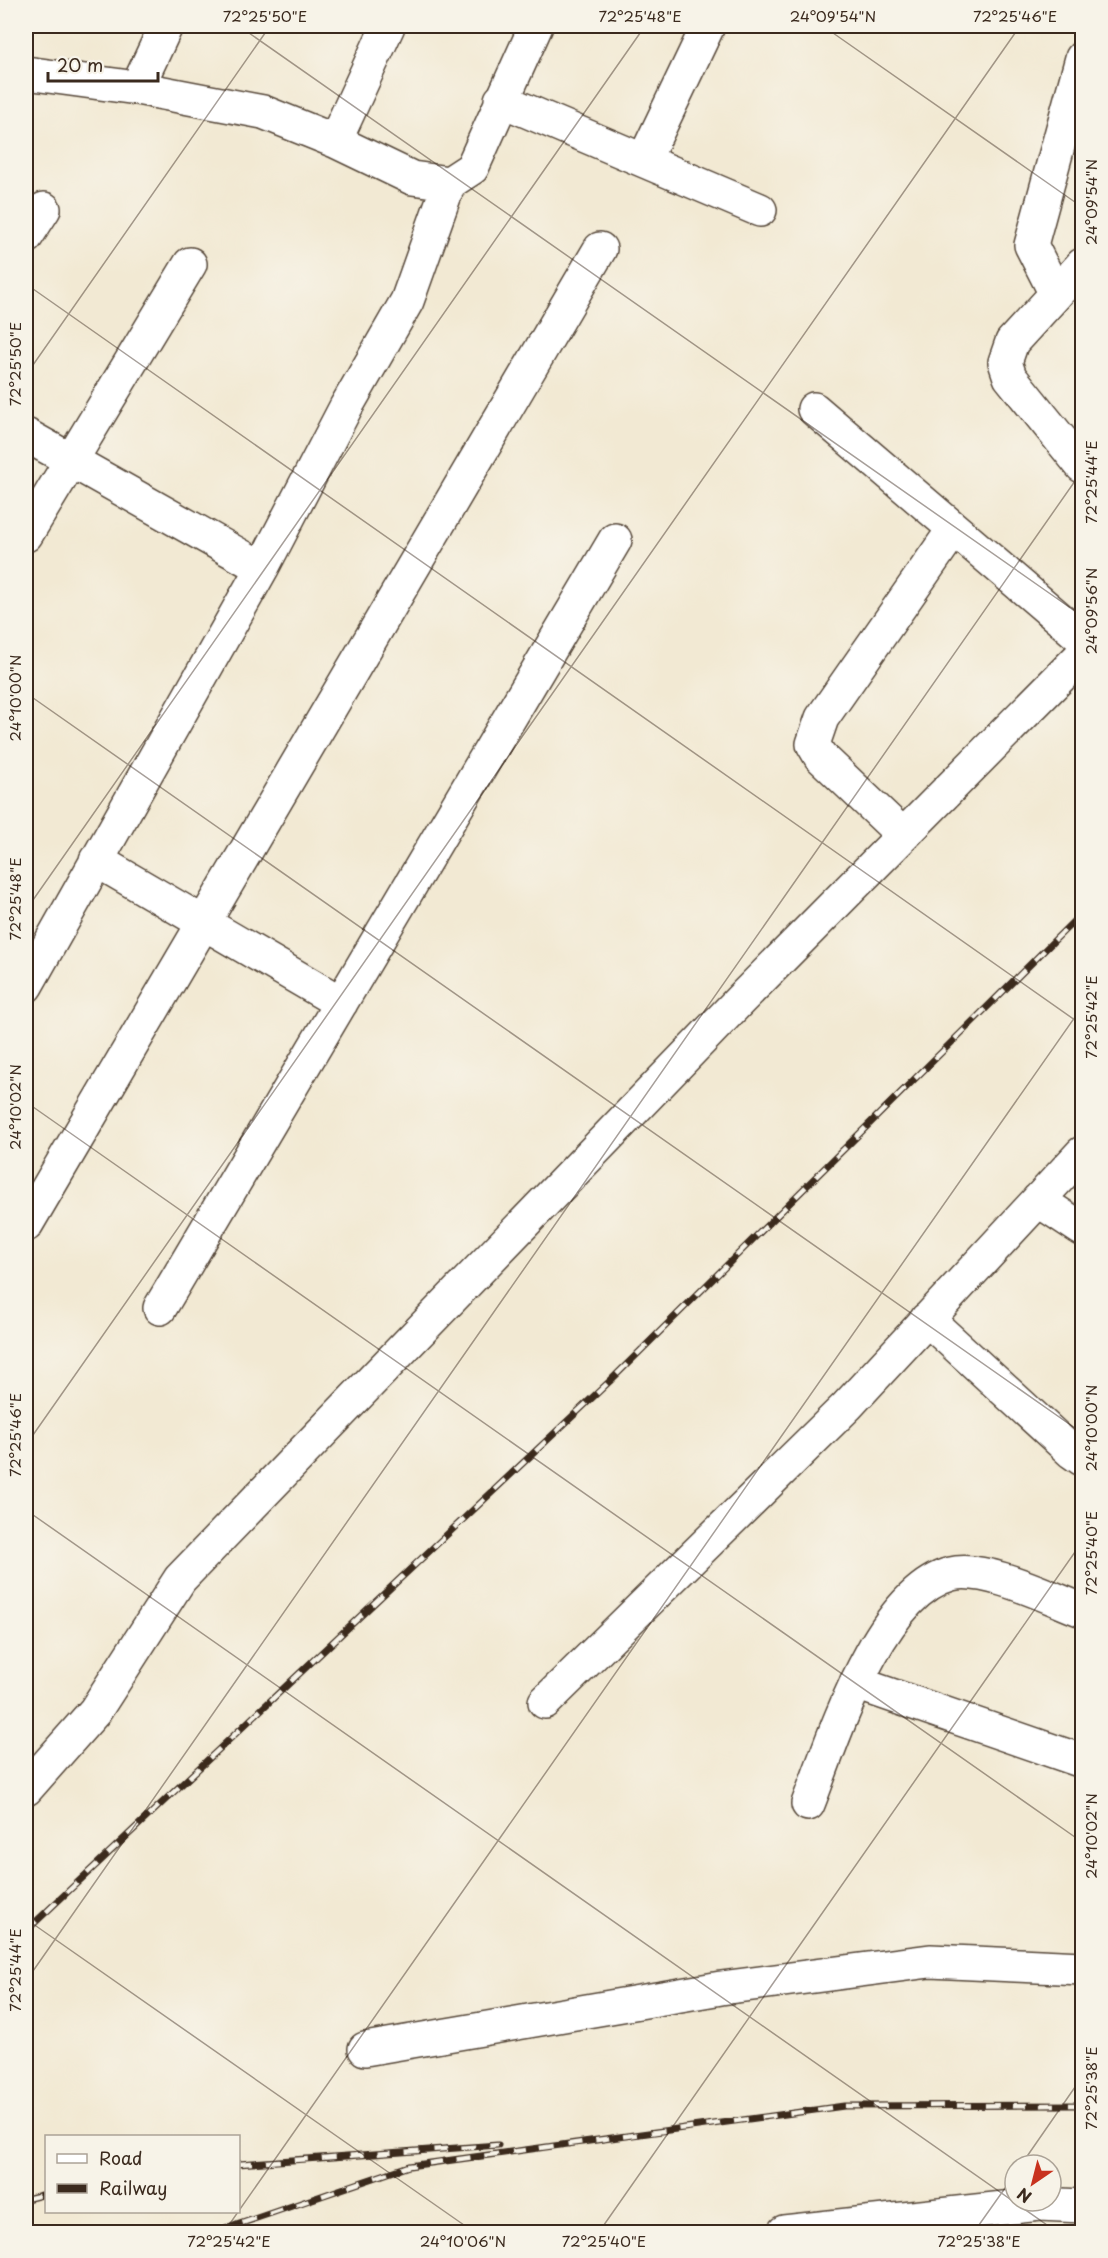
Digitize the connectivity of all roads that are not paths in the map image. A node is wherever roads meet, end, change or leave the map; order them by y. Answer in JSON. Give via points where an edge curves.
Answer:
{"nodes":[{"id":1,"x":166,"y":26,"type":"edge"},
{"id":2,"x":388,"y":26,"type":"edge"},
{"id":3,"x":536,"y":26,"type":"edge"},
{"id":4,"x":708,"y":26,"type":"edge"},
{"id":5,"x":1083,"y":58,"type":"edge"},
{"id":6,"x":26,"y":73,"type":"edge"},
{"id":7,"x":137,"y":88,"type":"junction"},
{"id":8,"x":501,"y":100,"type":"junction"},
{"id":9,"x":335,"y":141,"type":"junction"},
{"id":10,"x":644,"y":160,"type":"junction"},
{"id":11,"x":449,"y":183,"type":"junction"},
{"id":12,"x":44,"y":209,"type":"dead end"},
{"id":13,"x":760,"y":210,"type":"dead end"},
{"id":14,"x":26,"y":237,"type":"edge"},
{"id":15,"x":600,"y":249,"type":"dead end"},
{"id":16,"x":190,"y":264,"type":"dead end"},
{"id":17,"x":1083,"y":266,"type":"edge"},
{"id":18,"x":1056,"y":294,"type":"junction"},
{"id":19,"x":814,"y":409,"type":"dead end"},
{"id":20,"x":26,"y":435,"type":"edge"},
{"id":21,"x":71,"y":461,"type":"junction"},
{"id":22,"x":1083,"y":466,"type":"edge"},
{"id":23,"x":954,"y":528,"type":"junction"},
{"id":24,"x":26,"y":535,"type":"edge"},
{"id":25,"x":615,"y":540,"type":"dead end"},
{"id":26,"x":262,"y":568,"type":"junction"},
{"id":27,"x":1083,"y":638,"type":"edge"},
{"id":28,"x":1083,"y":655,"type":"edge"},
{"id":29,"x":903,"y":836,"type":"junction"},
{"id":30,"x":96,"y":860,"type":"junction"},
{"id":31,"x":204,"y":921,"type":"junction"},
{"id":32,"x":26,"y":987,"type":"edge"},
{"id":33,"x":340,"y":1003,"type":"junction"},
{"id":34,"x":1083,"y":1153,"type":"edge"},
{"id":35,"x":1038,"y":1200,"type":"junction"},
{"id":36,"x":26,"y":1225,"type":"edge"},
{"id":37,"x":1083,"y":1229,"type":"edge"},
{"id":38,"x":160,"y":1308,"type":"dead end"},
{"id":39,"x":927,"y":1319,"type":"junction"},
{"id":40,"x":1083,"y":1459,"type":"edge"},
{"id":41,"x":1083,"y":1610,"type":"edge"},
{"id":42,"x":856,"y":1683,"type":"junction"},
{"id":43,"x":545,"y":1702,"type":"dead end"},
{"id":44,"x":1083,"y":1761,"type":"edge"},
{"id":45,"x":26,"y":1790,"type":"edge"},
{"id":46,"x":808,"y":1804,"type":"dead end"},
{"id":47,"x":1083,"y":1968,"type":"edge"},
{"id":48,"x":365,"y":2049,"type":"dead end"},
{"id":49,"x":1063,"y":2205,"type":"edge"},
{"id":50,"x":1083,"y":2206,"type":"edge"},
{"id":51,"x":1003,"y":2208,"type":"edge"},
{"id":52,"x":1035,"y":2213,"type":"edge"},
{"id":53,"x":784,"y":2232,"type":"edge"},
{"id":54,"x":1024,"y":2232,"type":"edge"}],
"edges":[{"from":1,"to":7,"type":"street"},
{"from":2,"to":9,"type":"street"},
{"from":3,"to":8,"type":"street"},
{"from":4,"to":10,"type":"street"},
{"from":5,"to":18,"type":"street","via":[[1031,245]]},
{"from":6,"to":7,"type":"street"},
{"from":7,"to":9,"type":"street","via":[[263,111]]},
{"from":8,"to":10,"type":"street"},
{"from":8,"to":11,"type":"street","via":[[472,168]]},
{"from":9,"to":11,"type":"street","via":[[412,178]]},
{"from":10,"to":13,"type":"street"},
{"from":11,"to":26,"type":"street","via":[[408,301],[346,407]]},
{"from":12,"to":14,"type":"street"},
{"from":15,"to":31,"type":"street"},
{"from":16,"to":21,"type":"street"},
{"from":17,"to":18,"type":"street"},
{"from":18,"to":22,"type":"street","via":[[1012,342],[1005,362],[1010,377]]},
{"from":19,"to":23,"type":"street"},
{"from":20,"to":21,"type":"street"},
{"from":21,"to":24,"type":"street"},
{"from":21,"to":26,"type":"street"},
{"from":23,"to":27,"type":"street"},
{"from":23,"to":29,"type":"street","via":[[822,718],[813,744],[820,756]]},
{"from":25,"to":33,"type":"street"},
{"from":26,"to":30,"type":"street"},
{"from":28,"to":29,"type":"street"},
{"from":29,"to":45,"type":"street","via":[[180,1579],[95,1711]]},
{"from":30,"to":31,"type":"street"},
{"from":30,"to":32,"type":"street"},
{"from":31,"to":33,"type":"street"},
{"from":31,"to":36,"type":"street"},
{"from":33,"to":38,"type":"street"},
{"from":34,"to":35,"type":"street"},
{"from":35,"to":37,"type":"street"},
{"from":35,"to":39,"type":"street"},
{"from":39,"to":40,"type":"street"},
{"from":39,"to":43,"type":"street","via":[[846,1406]]},
{"from":41,"to":42,"type":"street","via":[[996,1578],[952,1573],[913,1596],[888,1626]]},
{"from":42,"to":44,"type":"street"},
{"from":42,"to":46,"type":"street"},
{"from":47,"to":48,"type":"street","via":[[930,1961],[721,1988]]},
{"from":49,"to":50,"type":"street"},
{"from":51,"to":53,"type":"street"},
{"from":52,"to":54,"type":"street"}]}
